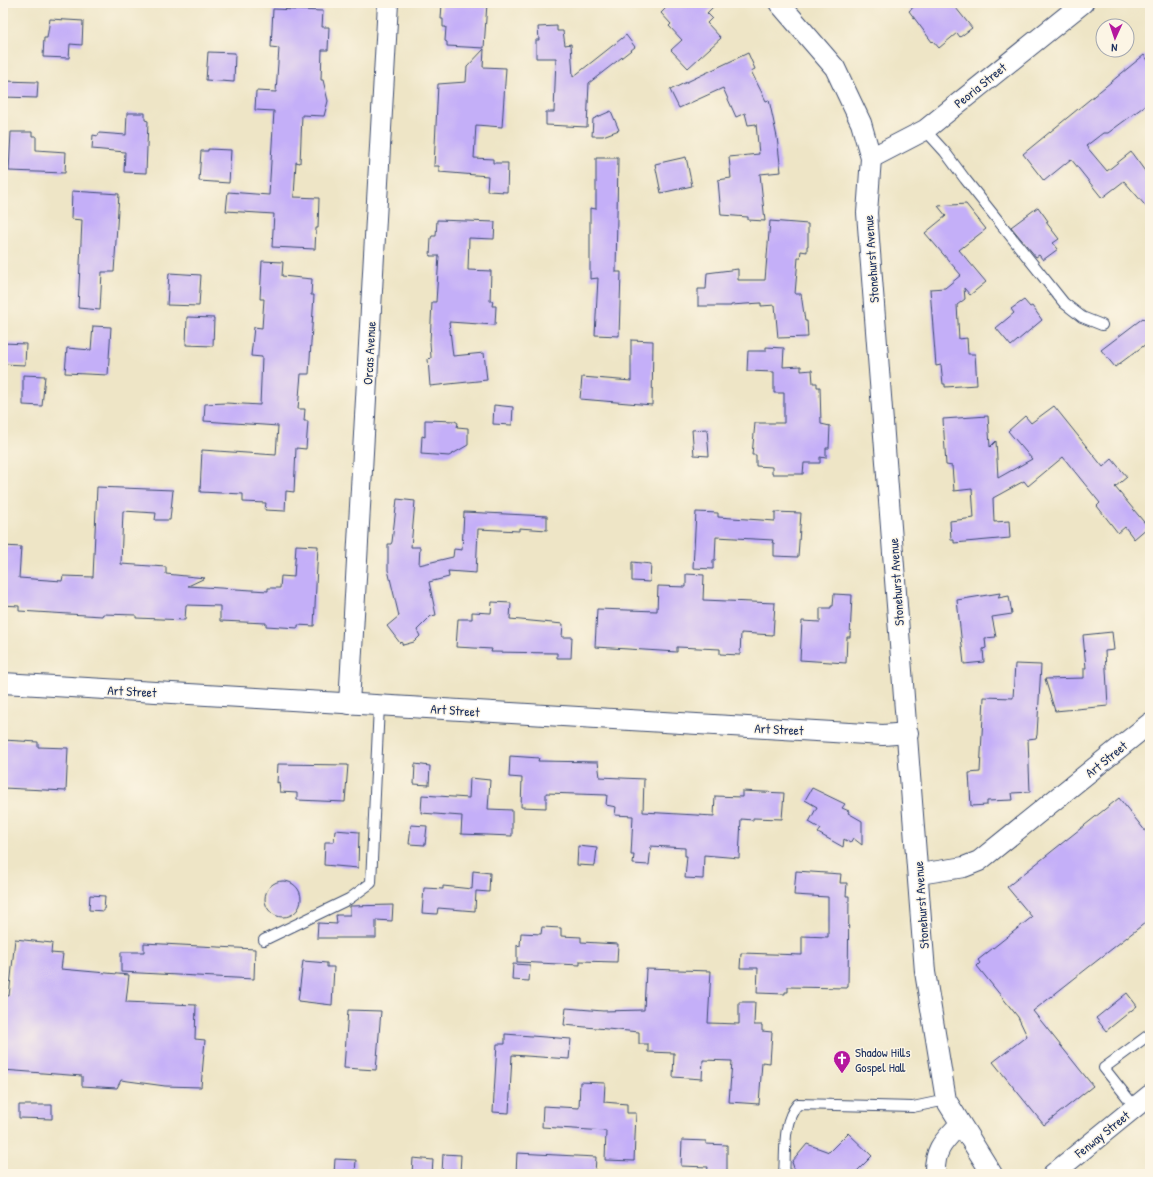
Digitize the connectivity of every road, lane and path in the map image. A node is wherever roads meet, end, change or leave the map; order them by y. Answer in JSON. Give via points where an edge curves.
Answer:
{"nodes":[{"id":1,"x":388,"y":3,"type":"edge"},
{"id":2,"x":779,"y":3,"type":"edge"},
{"id":3,"x":1083,"y":3,"type":"edge"},
{"id":4,"x":925,"y":130,"type":"junction"},
{"id":5,"x":872,"y":158,"type":"junction"},
{"id":6,"x":1102,"y":325,"type":"dead end"},
{"id":7,"x":3,"y":683,"type":"edge"},
{"id":8,"x":349,"y":704,"type":"junction"},
{"id":9,"x":379,"y":705,"type":"junction"},
{"id":10,"x":1150,"y":723,"type":"edge"},
{"id":11,"x":908,"y":733,"type":"junction"},
{"id":12,"x":919,"y":874,"type":"junction"},
{"id":13,"x":264,"y":940,"type":"dead end"},
{"id":14,"x":1150,"y":1034,"type":"edge"},
{"id":15,"x":946,"y":1100,"type":"junction"},
{"id":16,"x":1143,"y":1101,"type":"edge"},
{"id":17,"x":960,"y":1124,"type":"junction"},
{"id":18,"x":784,"y":1174,"type":"edge"},
{"id":19,"x":936,"y":1174,"type":"edge"},
{"id":20,"x":992,"y":1174,"type":"edge"},
{"id":21,"x":1053,"y":1174,"type":"edge"}],
"edges":[{"from":1,"to":8,"type":"street","name":"Orcas Avenue"},
{"from":2,"to":5,"type":"street","name":"Stonehurst Avenue","via":[[835,68],[861,123]]},
{"from":3,"to":4,"type":"street","name":"Peoria Street"},
{"from":4,"to":5,"type":"street","name":"Peoria Street"},
{"from":4,"to":6,"type":"lane","via":[[1064,303],[1082,317]]},
{"from":5,"to":11,"type":"street","name":"Stonehurst Avenue","via":[[867,213]]},
{"from":7,"to":8,"type":"street","name":"Art Street"},
{"from":8,"to":9,"type":"street","name":"Art Street"},
{"from":9,"to":11,"type":"street","name":"Art Street","via":[[875,735]]},
{"from":9,"to":13,"type":"lane","via":[[371,883],[349,898]]},
{"from":10,"to":12,"type":"street","name":"Art Street","via":[[979,861],[964,868]]},
{"from":11,"to":12,"type":"street","name":"Stonehurst Avenue"},
{"from":12,"to":15,"type":"street","name":"Stonehurst Avenue","via":[[925,972]]},
{"from":14,"to":16,"type":"lane","via":[[1104,1068]]},
{"from":15,"to":17,"type":"street","name":"Stonehurst Avenue"},
{"from":15,"to":18,"type":"lane","via":[[913,1107],[798,1104],[792,1110],[787,1126]]},
{"from":16,"to":21,"type":"street","name":"Fenway Street"},
{"from":17,"to":19,"type":"street","via":[[940,1146],[935,1162]]},
{"from":17,"to":20,"type":"street","name":"Stonehurst Avenue"}]}
